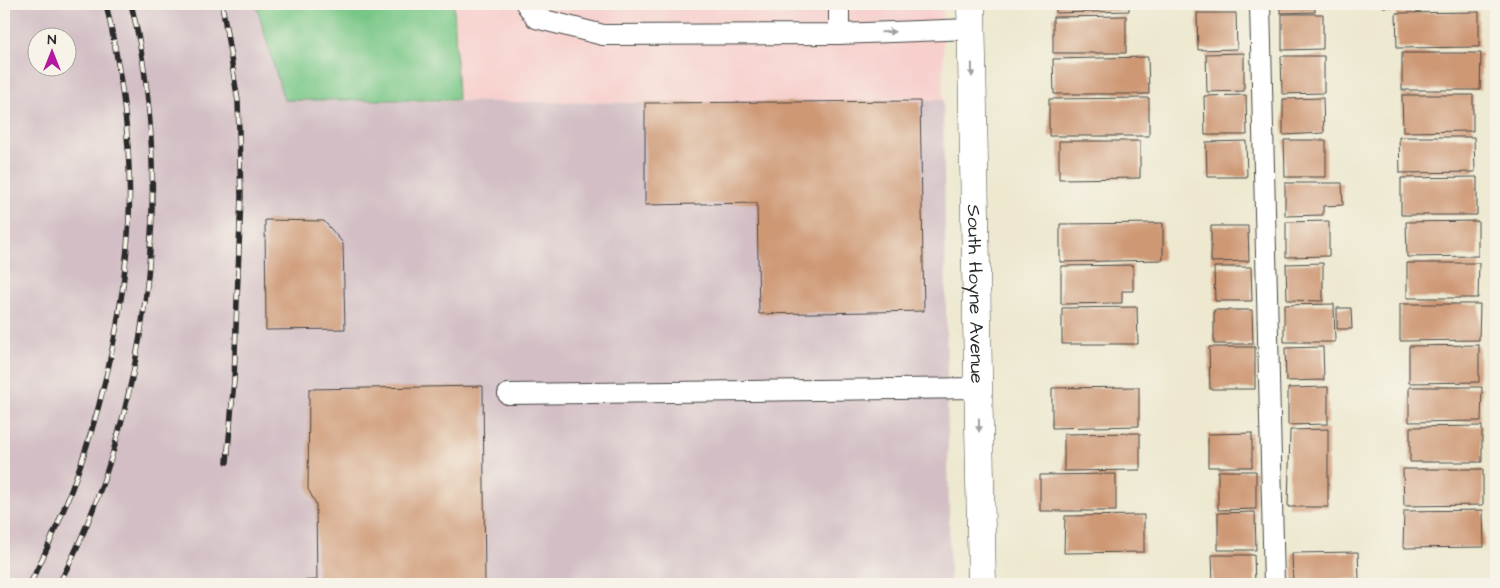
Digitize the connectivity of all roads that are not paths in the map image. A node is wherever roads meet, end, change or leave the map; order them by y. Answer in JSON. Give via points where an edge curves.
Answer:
{"nodes":[{"id":1,"x":526,"y":4,"type":"edge"},
{"id":2,"x":839,"y":4,"type":"edge"},
{"id":3,"x":1260,"y":4,"type":"edge"},
{"id":4,"x":971,"y":16,"type":"edge"},
{"id":5,"x":839,"y":34,"type":"junction"},
{"id":6,"x":978,"y":388,"type":"junction"},
{"id":7,"x":508,"y":394,"type":"dead end"},
{"id":8,"x":982,"y":584,"type":"edge"},
{"id":9,"x":1274,"y":584,"type":"edge"}],
"edges":[{"from":1,"to":5,"type":"lane","via":[[536,18],[603,35]]},
{"from":2,"to":5,"type":"lane"},
{"from":3,"to":9,"type":"lane"},
{"from":5,"to":4,"type":"lane","one_way":true},
{"from":4,"to":6,"type":"street","name":"South Hoyne Avenue","one_way":true},
{"from":6,"to":7,"type":"lane"},
{"from":6,"to":8,"type":"street","name":"South Hoyne Avenue","one_way":true}]}
